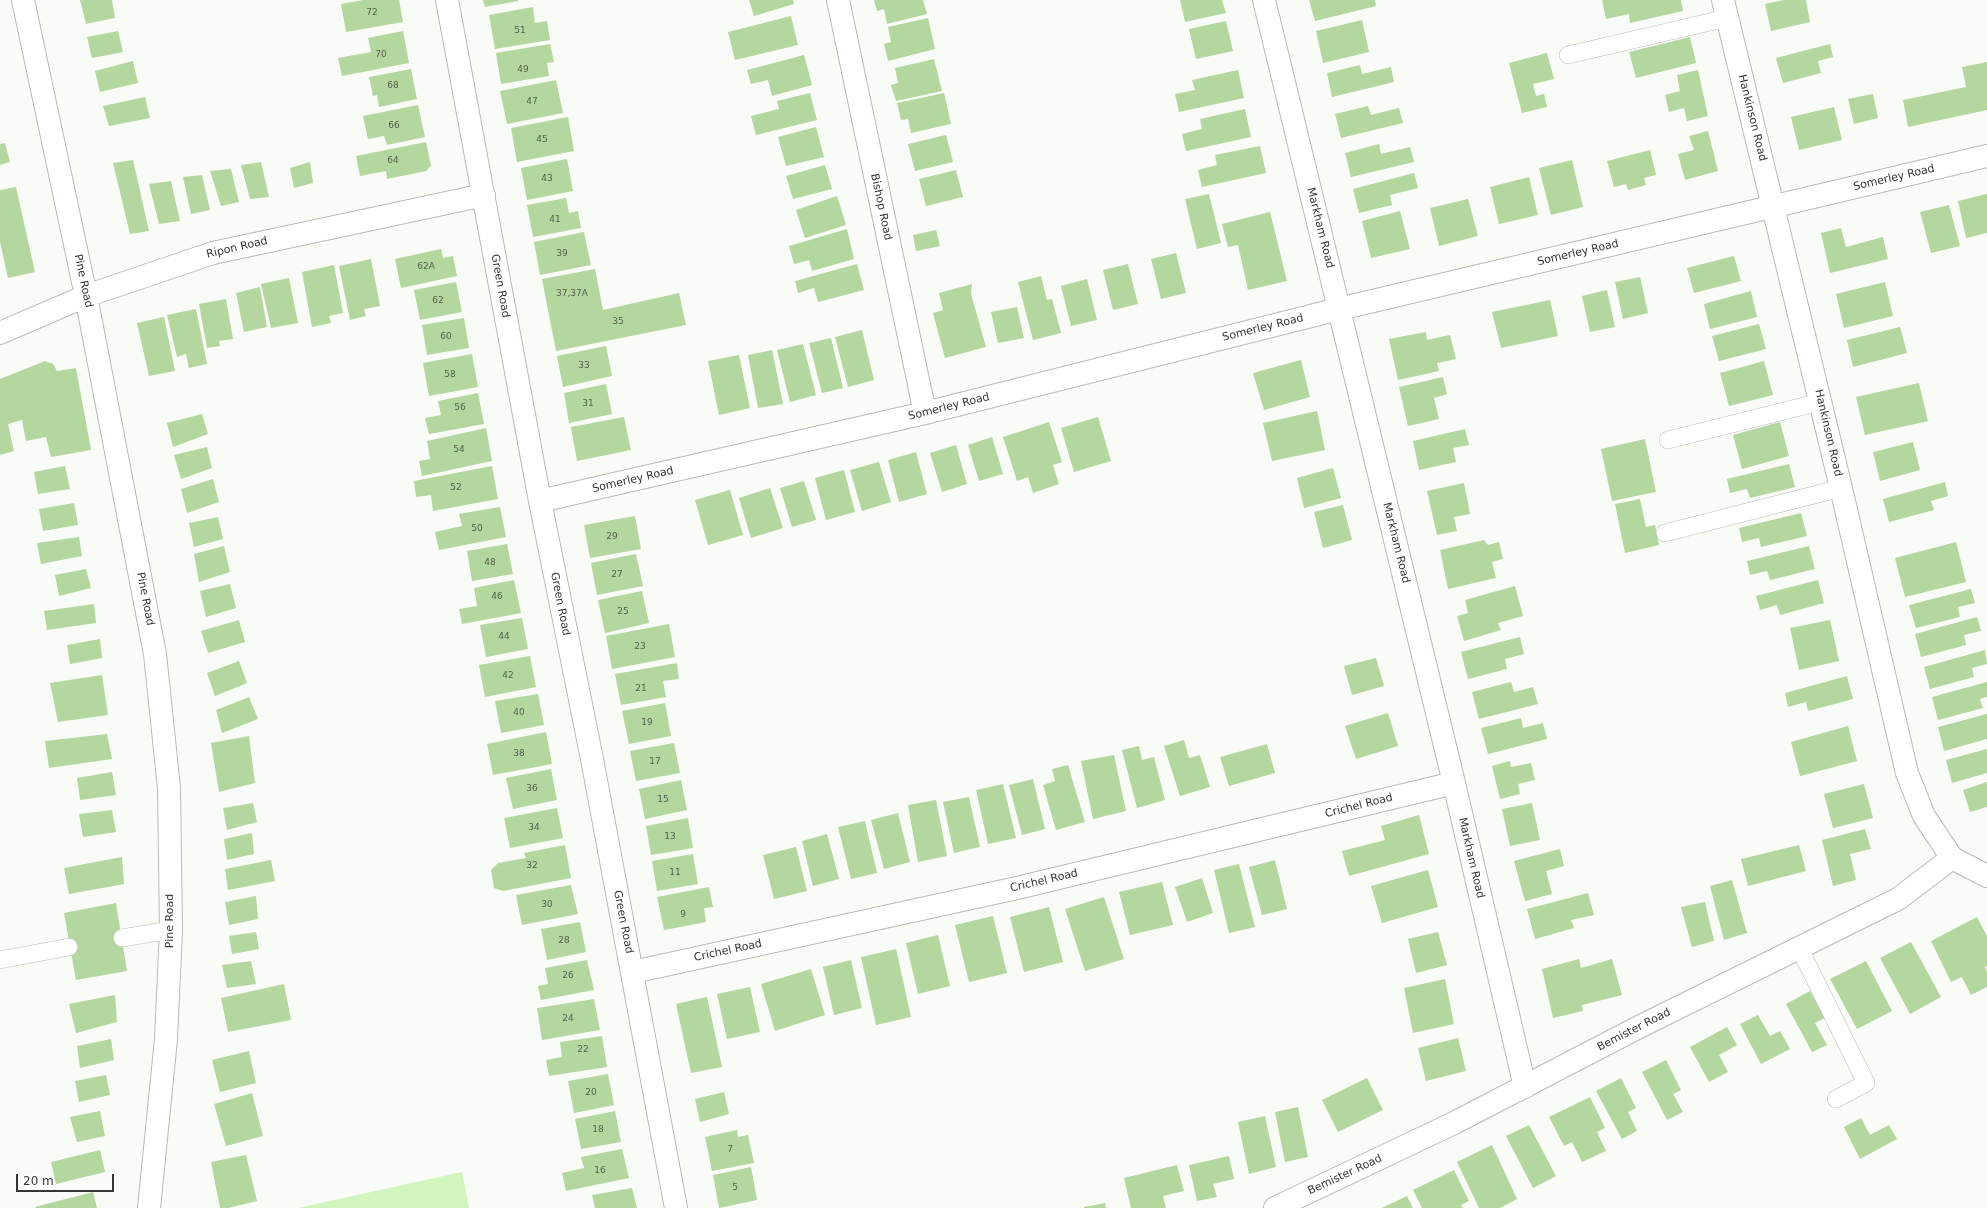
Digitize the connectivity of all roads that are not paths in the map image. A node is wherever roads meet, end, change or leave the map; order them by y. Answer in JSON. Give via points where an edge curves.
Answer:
{"nodes":[{"id":1,"x":23,"y":0,"type":"edge"},
{"id":2,"x":447,"y":0,"type":"edge"},
{"id":3,"x":838,"y":0,"type":"edge"},
{"id":4,"x":1264,"y":0,"type":"edge"},
{"id":5,"x":1725,"y":9,"type":"edge"},
{"id":6,"x":1568,"y":55,"type":"dead end"},
{"id":7,"x":1987,"y":156,"type":"edge"},
{"id":8,"x":484,"y":195,"type":"junction"},
{"id":9,"x":1773,"y":206,"type":"junction"},
{"id":10,"x":86,"y":296,"type":"junction"},
{"id":11,"x":1339,"y":309,"type":"junction"},
{"id":12,"x":0,"y":334,"type":"edge"},
{"id":13,"x":1820,"y":402,"type":"junction"},
{"id":14,"x":925,"y":413,"type":"junction"},
{"id":15,"x":1668,"y":440,"type":"dead end"},
{"id":16,"x":1841,"y":488,"type":"junction"},
{"id":17,"x":540,"y":501,"type":"junction"},
{"id":18,"x":1665,"y":533,"type":"dead end"},
{"id":19,"x":1454,"y":783,"type":"junction"},
{"id":20,"x":1952,"y":858,"type":"junction"},
{"id":21,"x":1987,"y":876,"type":"edge"},
{"id":22,"x":171,"y":930,"type":"junction"},
{"id":23,"x":122,"y":938,"type":"dead end"},
{"id":24,"x":69,"y":947,"type":"dead end"},
{"id":25,"x":1799,"y":947,"type":"junction"},
{"id":26,"x":0,"y":960,"type":"edge"},
{"id":27,"x":633,"y":972,"type":"junction"},
{"id":28,"x":1525,"y":1087,"type":"junction"},
{"id":29,"x":1836,"y":1099,"type":"dead end"},
{"id":30,"x":149,"y":1208,"type":"edge"},
{"id":31,"x":676,"y":1208,"type":"edge"},
{"id":32,"x":1274,"y":1208,"type":"edge"}],
"edges":[{"from":1,"to":10,"type":"street","name":"Pine Road"},
{"from":2,"to":8,"type":"street","name":"Green Road"},
{"from":3,"to":14,"type":"street","name":"Bishop Road"},
{"from":4,"to":11,"type":"street","name":"Markham Road"},
{"from":5,"to":6,"type":"lane"},
{"from":5,"to":9,"type":"street","name":"Hankinson Road"},
{"from":7,"to":9,"type":"street","name":"Somerley Road"},
{"from":8,"to":10,"type":"street","name":"Ripon Road","via":[[213,253]]},
{"from":8,"to":17,"type":"street","name":"Green Road"},
{"from":9,"to":11,"type":"street","name":"Somerley Road"},
{"from":9,"to":13,"type":"street","name":"Hankinson Road"},
{"from":10,"to":12,"type":"street","name":"Ripon Road"},
{"from":10,"to":22,"type":"street","name":"Pine Road","via":[[155,654],[169,788]]},
{"from":11,"to":14,"type":"street","name":"Somerley Road"},
{"from":11,"to":19,"type":"street","name":"Markham Road"},
{"from":13,"to":15,"type":"lane"},
{"from":13,"to":16,"type":"street","name":"Hankinson Road"},
{"from":14,"to":17,"type":"street","name":"Somerley Road"},
{"from":16,"to":18,"type":"lane"},
{"from":16,"to":20,"type":"street","name":"Hankinson Road","via":[[1907,773],[1924,816]]},
{"from":17,"to":27,"type":"street","name":"Green Road"},
{"from":19,"to":27,"type":"street","name":"Crichel Road","via":[[1017,888]]},
{"from":19,"to":28,"type":"street","name":"Markham Road"},
{"from":20,"to":21,"type":"street"},
{"from":20,"to":25,"type":"street","name":"Bemister Road","via":[[1898,899]]},
{"from":22,"to":23,"type":"lane"},
{"from":22,"to":30,"type":"street","name":"Pine Road","via":[[166,1039]]},
{"from":24,"to":26,"type":"lane"},
{"from":25,"to":28,"type":"street","name":"Bemister Road"},
{"from":25,"to":29,"type":"lane","via":[[1866,1083]]},
{"from":27,"to":31,"type":"street","name":"Green Road"},
{"from":28,"to":32,"type":"street","name":"Bemister Road"}]}
